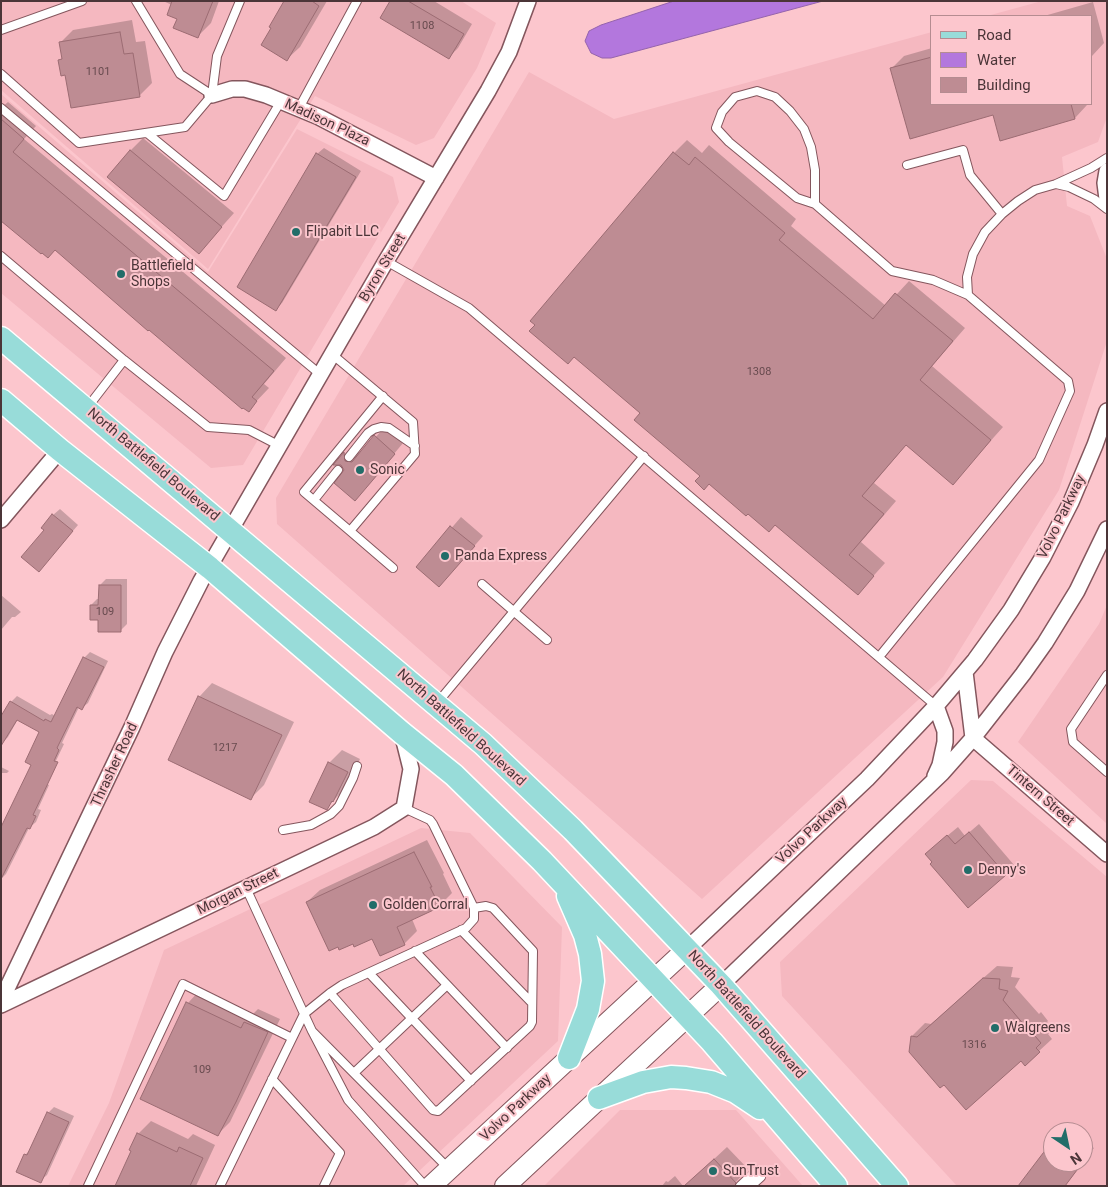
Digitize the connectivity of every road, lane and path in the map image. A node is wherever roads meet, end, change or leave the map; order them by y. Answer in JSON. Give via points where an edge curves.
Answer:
{"nodes":[{"id":1,"x":82,"y":1,"type":"edge"},
{"id":2,"x":136,"y":1,"type":"edge"},
{"id":3,"x":240,"y":1,"type":"edge"},
{"id":4,"x":357,"y":1,"type":"edge"},
{"id":5,"x":528,"y":1,"type":"edge"},
{"id":6,"x":1,"y":30,"type":"edge"},
{"id":7,"x":1,"y":74,"type":"edge"},
{"id":8,"x":212,"y":95,"type":"junction"},
{"id":9,"x":281,"y":101,"type":"junction"},
{"id":10,"x":1,"y":108,"type":"edge"},
{"id":11,"x":299,"y":108,"type":"junction"},
{"id":12,"x":147,"y":133,"type":"junction"},
{"id":13,"x":1107,"y":158,"type":"edge"},
{"id":14,"x":908,"y":165,"type":"dead end"},
{"id":15,"x":1107,"y":171,"type":"edge"},
{"id":16,"x":436,"y":178,"type":"junction"},
{"id":17,"x":1056,"y":184,"type":"junction"},
{"id":18,"x":1107,"y":199,"type":"edge"},
{"id":19,"x":815,"y":204,"type":"junction"},
{"id":20,"x":1107,"y":209,"type":"edge"},
{"id":21,"x":1002,"y":214,"type":"junction"},
{"id":22,"x":1,"y":256,"type":"edge"},
{"id":23,"x":386,"y":261,"type":"junction"},
{"id":24,"x":968,"y":295,"type":"junction"},
{"id":25,"x":1,"y":338,"type":"edge"},
{"id":26,"x":332,"y":354,"type":"junction"},
{"id":27,"x":124,"y":360,"type":"junction"},
{"id":28,"x":321,"y":375,"type":"junction"},
{"id":29,"x":383,"y":396,"type":"junction"},
{"id":30,"x":1,"y":400,"type":"edge"},
{"id":31,"x":86,"y":409,"type":"junction"},
{"id":32,"x":1107,"y":410,"type":"edge"},
{"id":33,"x":280,"y":446,"type":"junction"},
{"id":34,"x":415,"y":446,"type":"junction"},
{"id":35,"x":60,"y":450,"type":"junction"},
{"id":36,"x":644,"y":456,"type":"junction"},
{"id":37,"x":349,"y":457,"type":"dead end"},
{"id":38,"x":338,"y":470,"type":"dead end"},
{"id":39,"x":314,"y":500,"type":"junction"},
{"id":40,"x":1,"y":520,"type":"edge"},
{"id":41,"x":1107,"y":529,"type":"edge"},
{"id":42,"x":231,"y":530,"type":"junction"},
{"id":43,"x":350,"y":531,"type":"junction"},
{"id":44,"x":210,"y":568,"type":"junction"},
{"id":45,"x":393,"y":568,"type":"dead end"},
{"id":46,"x":482,"y":584,"type":"dead end"},
{"id":47,"x":514,"y":612,"type":"junction"},
{"id":48,"x":547,"y":640,"type":"dead end"},
{"id":49,"x":879,"y":657,"type":"junction"},
{"id":50,"x":965,"y":672,"type":"junction"},
{"id":51,"x":1107,"y":675,"type":"edge"},
{"id":52,"x":437,"y":704,"type":"junction"},
{"id":53,"x":936,"y":706,"type":"junction"},
{"id":54,"x":402,"y":733,"type":"junction"},
{"id":55,"x":973,"y":738,"type":"junction"},
{"id":56,"x":357,"y":766,"type":"dead end"},
{"id":57,"x":1107,"y":772,"type":"edge"},
{"id":58,"x":930,"y":784,"type":"junction"},
{"id":59,"x":404,"y":808,"type":"junction"},
{"id":60,"x":283,"y":830,"type":"dead end"},
{"id":61,"x":1107,"y":854,"type":"edge"},
{"id":62,"x":558,"y":878,"type":"junction"},
{"id":63,"x":246,"y":888,"type":"junction"},
{"id":64,"x":474,"y":908,"type":"junction"},
{"id":65,"x":462,"y":930,"type":"junction"},
{"id":66,"x":686,"y":950,"type":"junction"},
{"id":67,"x":415,"y":951,"type":"junction"},
{"id":68,"x":369,"y":973,"type":"junction"},
{"id":69,"x":654,"y":980,"type":"junction"},
{"id":70,"x":447,"y":985,"type":"junction"},
{"id":71,"x":721,"y":985,"type":"junction"},
{"id":72,"x":330,"y":993,"type":"junction"},
{"id":73,"x":1,"y":1003,"type":"edge"},
{"id":74,"x":532,"y":1003,"type":"junction"},
{"id":75,"x":304,"y":1014,"type":"junction"},
{"id":76,"x":688,"y":1016,"type":"junction"},
{"id":77,"x":412,"y":1018,"type":"junction"},
{"id":78,"x":312,"y":1030,"type":"junction"},
{"id":79,"x":292,"y":1038,"type":"junction"},
{"id":80,"x":380,"y":1048,"type":"junction"},
{"id":81,"x":507,"y":1048,"type":"junction"},
{"id":82,"x":569,"y":1058,"type":"junction"},
{"id":83,"x":354,"y":1073,"type":"junction"},
{"id":84,"x":272,"y":1079,"type":"junction"},
{"id":85,"x":471,"y":1080,"type":"junction"},
{"id":86,"x":599,"y":1098,"type":"junction"},
{"id":87,"x":784,"y":1124,"type":"junction"},
{"id":88,"x":449,"y":1169,"type":"junction"},
{"id":89,"x":88,"y":1186,"type":"edge"},
{"id":90,"x":220,"y":1186,"type":"edge"},
{"id":91,"x":324,"y":1186,"type":"edge"},
{"id":92,"x":425,"y":1186,"type":"edge"},
{"id":93,"x":430,"y":1186,"type":"edge"},
{"id":94,"x":505,"y":1186,"type":"edge"},
{"id":95,"x":740,"y":1186,"type":"edge"},
{"id":96,"x":752,"y":1186,"type":"edge"},
{"id":97,"x":836,"y":1186,"type":"edge"},
{"id":98,"x":897,"y":1186,"type":"edge"}],
"edges":[{"from":1,"to":6,"type":"lane"},
{"from":2,"to":8,"type":"lane","via":[[180,74]]},
{"from":3,"to":8,"type":"lane","via":[[217,56]]},
{"from":4,"to":11,"type":"lane"},
{"from":5,"to":16,"type":"street","name":"Byron Street","via":[[509,52]]},
{"from":7,"to":12,"type":"lane","via":[[79,143]]},
{"from":8,"to":9,"type":"street","name":"Madison Plaza","via":[[245,89]]},
{"from":8,"to":12,"type":"lane","via":[[185,127]]},
{"from":9,"to":11,"type":"street","name":"Madison Plaza"},
{"from":9,"to":12,"type":"lane","via":[[224,196]]},
{"from":10,"to":28,"type":"lane"},
{"from":11,"to":16,"type":"street","name":"Madison Plaza"},
{"from":13,"to":17,"type":"lane"},
{"from":14,"to":21,"type":"lane","via":[[963,150],[970,175]]},
{"from":15,"to":18,"type":"street"},
{"from":16,"to":23,"type":"street","name":"Byron Street"},
{"from":17,"to":20,"type":"lane","via":[[1094,199]]},
{"from":17,"to":21,"type":"lane","via":[[1035,190]]},
{"from":19,"to":19,"type":"lane","via":[[815,170],[804,129],[774,98],[757,91],[736,96],[722,112],[716,128],[797,198]]},
{"from":19,"to":24,"type":"lane","via":[[892,271],[933,280]]},
{"from":21,"to":24,"type":"lane","via":[[973,254]]},
{"from":22,"to":27,"type":"lane"},
{"from":23,"to":26,"type":"street","name":"Byron Street"},
{"from":23,"to":36,"type":"lane","via":[[469,308]]},
{"from":24,"to":49,"type":"lane","via":[[1068,381],[1070,391],[1039,460]]},
{"from":25,"to":31,"type":"main road","name":"North Battlefield Boulevard"},
{"from":26,"to":28,"type":"street","name":"Byron Street"},
{"from":26,"to":29,"type":"lane"},
{"from":27,"to":31,"type":"lane"},
{"from":27,"to":33,"type":"lane","via":[[208,427],[249,430]]},
{"from":28,"to":33,"type":"street","name":"Byron Street"},
{"from":29,"to":34,"type":"lane","via":[[413,422]]},
{"from":29,"to":39,"type":"lane","via":[[304,492]]},
{"from":30,"to":35,"type":"main road"},
{"from":31,"to":42,"type":"main road","name":"North Battlefield Boulevard"},
{"from":32,"to":50,"type":"street","name":"Volvo Parkway","via":[[1071,502],[1043,557],[1011,610]]},
{"from":33,"to":42,"type":"street","name":"Byron Street"},
{"from":34,"to":37,"type":"lane","via":[[389,428],[381,427],[368,433]]},
{"from":34,"to":43,"type":"lane","via":[[415,454]]},
{"from":35,"to":40,"type":"street"},
{"from":35,"to":44,"type":"main road"},
{"from":36,"to":47,"type":"lane"},
{"from":36,"to":49,"type":"lane"},
{"from":38,"to":39,"type":"lane"},
{"from":39,"to":43,"type":"lane"},
{"from":41,"to":55,"type":"street","via":[[1077,591],[1045,643]]},
{"from":42,"to":44,"type":"street","name":"Thrasher Road"},
{"from":42,"to":52,"type":"main road","name":"North Battlefield Boulevard"},
{"from":43,"to":45,"type":"lane"},
{"from":44,"to":54,"type":"main road"},
{"from":44,"to":73,"type":"street","name":"Thrasher Road","via":[[165,652]]},
{"from":46,"to":47,"type":"lane"},
{"from":47,"to":48,"type":"lane"},
{"from":47,"to":52,"type":"lane"},
{"from":49,"to":53,"type":"lane"},
{"from":50,"to":53,"type":"street","name":"Volvo Parkway"},
{"from":50,"to":55,"type":"street"},
{"from":51,"to":57,"type":"lane","via":[[1071,730],[1072,742]]},
{"from":52,"to":66,"type":"main road","name":"North Battlefield Boulevard","via":[[573,830]]},
{"from":53,"to":58,"type":"street","via":[[945,731],[945,742],[940,765]]},
{"from":53,"to":66,"type":"street","name":"Volvo Parkway","via":[[867,779]]},
{"from":54,"to":59,"type":"street","via":[[411,769]]},
{"from":54,"to":62,"type":"main road","via":[[454,775]]},
{"from":55,"to":58,"type":"street"},
{"from":55,"to":61,"type":"street","name":"Tintern Street"},
{"from":56,"to":60,"type":"lane","via":[[335,811],[311,824]]},
{"from":58,"to":71,"type":"street"},
{"from":59,"to":63,"type":"street","name":"Morgan Street","via":[[374,827]]},
{"from":59,"to":64,"type":"lane","via":[[430,820]]},
{"from":62,"to":69,"type":"main road"},
{"from":62,"to":82,"type":"main road","via":[[584,935],[593,981],[588,1009]]},
{"from":63,"to":73,"type":"street","name":"Morgan Street"},
{"from":63,"to":75,"type":"lane"},
{"from":64,"to":65,"type":"lane","via":[[474,919]]},
{"from":64,"to":74,"type":"lane","via":[[493,908],[533,951]]},
{"from":65,"to":67,"type":"lane"},
{"from":65,"to":74,"type":"lane"},
{"from":66,"to":69,"type":"main road","name":"Volvo Parkway"},
{"from":66,"to":71,"type":"main road","name":"North Battlefield Boulevard"},
{"from":67,"to":68,"type":"lane"},
{"from":67,"to":70,"type":"lane"},
{"from":68,"to":72,"type":"lane"},
{"from":68,"to":77,"type":"lane"},
{"from":69,"to":76,"type":"main road"},
{"from":69,"to":82,"type":"main road","name":"Volvo Parkway"},
{"from":70,"to":77,"type":"lane"},
{"from":70,"to":81,"type":"lane"},
{"from":71,"to":76,"type":"main road"},
{"from":71,"to":98,"type":"main road","name":"North Battlefield Boulevard"},
{"from":72,"to":75,"type":"lane"},
{"from":72,"to":80,"type":"lane"},
{"from":74,"to":81,"type":"lane","via":[[530,1026]]},
{"from":75,"to":78,"type":"lane"},
{"from":75,"to":79,"type":"lane"},
{"from":76,"to":86,"type":"main road"},
{"from":76,"to":87,"type":"main road"},
{"from":77,"to":80,"type":"lane"},
{"from":77,"to":85,"type":"lane"},
{"from":78,"to":83,"type":"lane"},
{"from":78,"to":92,"type":"lane","via":[[348,1100]]},
{"from":79,"to":84,"type":"lane"},
{"from":79,"to":89,"type":"lane","via":[[183,984]]},
{"from":80,"to":83,"type":"lane"},
{"from":80,"to":85,"type":"lane","via":[[435,1111],[442,1109]]},
{"from":81,"to":85,"type":"lane"},
{"from":82,"to":88,"type":"main road","name":"Volvo Parkway"},
{"from":83,"to":88,"type":"lane"},
{"from":84,"to":90,"type":"lane"},
{"from":84,"to":91,"type":"lane","via":[[340,1153]]},
{"from":86,"to":87,"type":"main road","via":[[643,1082],[671,1077],[692,1079],[711,1082],[736,1092]]},
{"from":86,"to":94,"type":"main road"},
{"from":87,"to":97,"type":"main road"},
{"from":88,"to":93,"type":"main road","name":"Volvo Parkway"},
{"from":95,"to":96,"type":"lane","via":[[759,1174]]}]}
